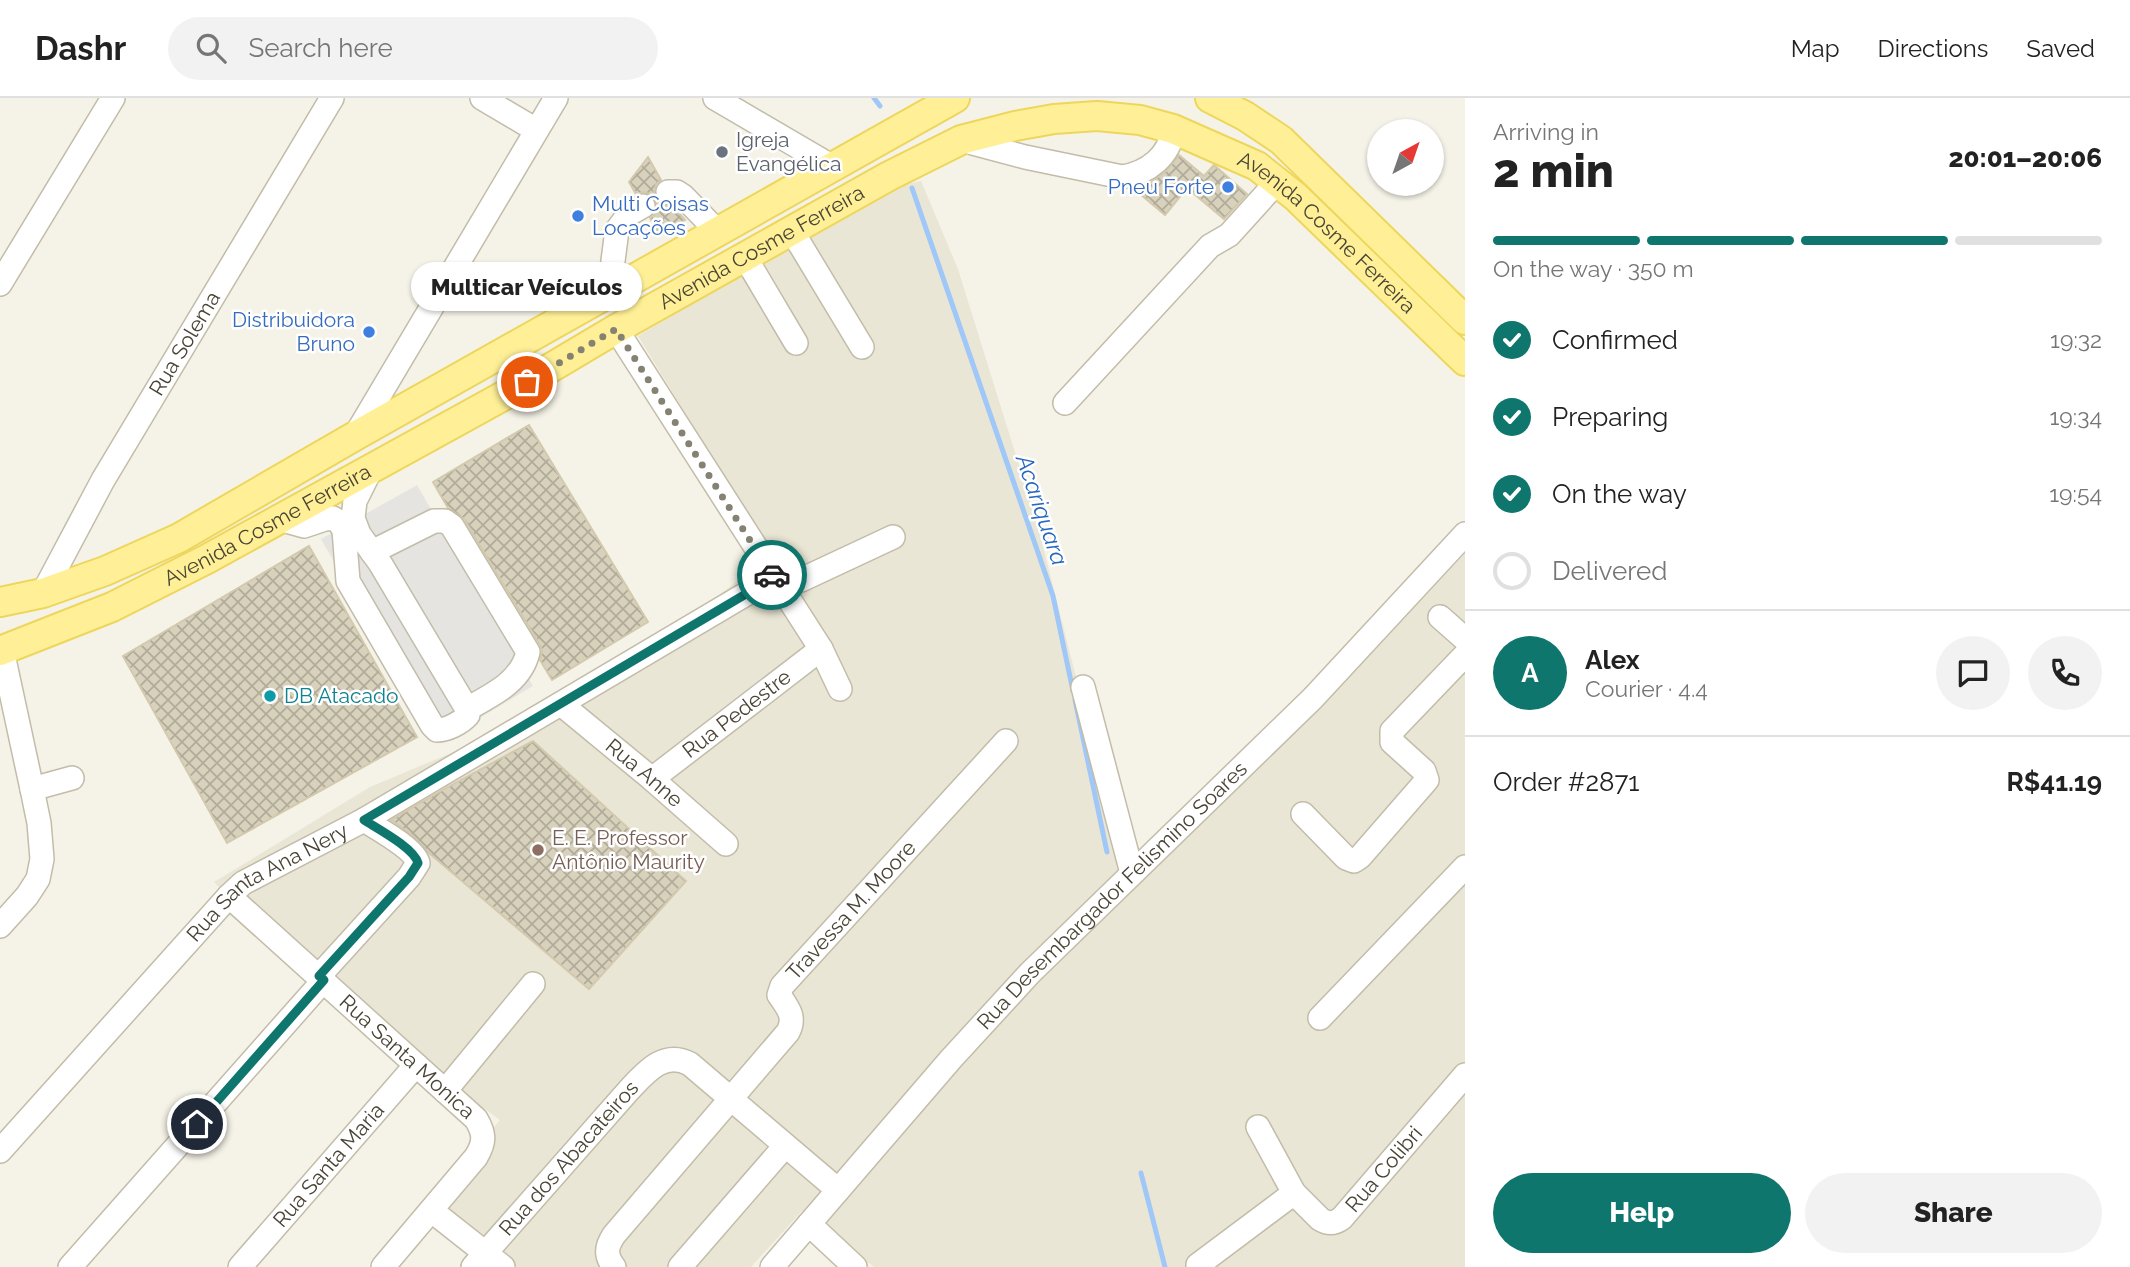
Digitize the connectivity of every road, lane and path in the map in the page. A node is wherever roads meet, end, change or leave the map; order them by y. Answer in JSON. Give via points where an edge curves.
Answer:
{"nodes":[{"id":1,"x":113,"y":98,"type":"edge"},
{"id":2,"x":332,"y":98,"type":"edge"},
{"id":3,"x":482,"y":98,"type":"edge"},
{"id":4,"x":556,"y":98,"type":"edge"},
{"id":5,"x":715,"y":98,"type":"edge"},
{"id":6,"x":955,"y":98,"type":"edge"},
{"id":7,"x":1212,"y":98,"type":"edge"},
{"id":8,"x":1173,"y":129,"type":"junction"},
{"id":9,"x":536,"y":130,"type":"junction"},
{"id":10,"x":961,"y":140,"type":"junction"},
{"id":11,"x":831,"y":166,"type":"junction"},
{"id":12,"x":1278,"y":183,"type":"junction"},
{"id":13,"x":668,"y":192,"type":"dead end"},
{"id":14,"x":643,"y":206,"type":"dead end"},
{"id":15,"x":717,"y":231,"type":"junction"},
{"id":16,"x":792,"y":231,"type":"junction"},
{"id":17,"x":745,"y":257,"type":"junction"},
{"id":18,"x":0,"y":284,"type":"edge"},
{"id":19,"x":609,"y":292,"type":"junction"},
{"id":20,"x":1465,"y":320,"type":"edge"},
{"id":21,"x":616,"y":329,"type":"junction"},
{"id":22,"x":796,"y":343,"type":"dead end"},
{"id":23,"x":862,"y":347,"type":"dead end"},
{"id":24,"x":1465,"y":361,"type":"edge"},
{"id":25,"x":1065,"y":403,"type":"dead end"},
{"id":26,"x":355,"y":436,"type":"junction"},
{"id":27,"x":371,"y":469,"type":"junction"},
{"id":28,"x":279,"y":519,"type":"junction"},
{"id":29,"x":1465,"y":534,"type":"edge"},
{"id":30,"x":893,"y":537,"type":"dead end"},
{"id":31,"x":372,"y":552,"type":"junction"},
{"id":32,"x":773,"y":578,"type":"junction"},
{"id":33,"x":43,"y":593,"type":"junction"},
{"id":34,"x":0,"y":602,"type":"edge"},
{"id":35,"x":1440,"y":617,"type":"dead end"},
{"id":36,"x":1465,"y":639,"type":"edge"},
{"id":37,"x":821,"y":649,"type":"junction"},
{"id":38,"x":1,"y":651,"type":"edge"},
{"id":39,"x":1465,"y":655,"type":"edge"},
{"id":40,"x":1083,"y":687,"type":"dead end"},
{"id":41,"x":840,"y":689,"type":"dead end"},
{"id":42,"x":561,"y":704,"type":"junction"},
{"id":43,"x":467,"y":709,"type":"junction"},
{"id":44,"x":1006,"y":741,"type":"dead end"},
{"id":45,"x":72,"y":778,"type":"dead end"},
{"id":46,"x":652,"y":779,"type":"junction"},
{"id":47,"x":32,"y":789,"type":"junction"},
{"id":48,"x":1303,"y":814,"type":"dead end"},
{"id":49,"x":364,"y":820,"type":"junction"},
{"id":50,"x":726,"y":844,"type":"dead end"},
{"id":51,"x":1465,"y":867,"type":"edge"},
{"id":52,"x":1132,"y":873,"type":"junction"},
{"id":53,"x":229,"y":895,"type":"junction"},
{"id":54,"x":0,"y":926,"type":"edge"},
{"id":55,"x":322,"y":978,"type":"junction"},
{"id":56,"x":533,"y":984,"type":"dead end"},
{"id":57,"x":1320,"y":1018,"type":"dead end"},
{"id":58,"x":416,"y":1065,"type":"junction"},
{"id":59,"x":1465,"y":1075,"type":"edge"},
{"id":60,"x":444,"y":1091,"type":"junction"},
{"id":61,"x":732,"y":1098,"type":"junction"},
{"id":62,"x":1258,"y":1127,"type":"dead end"},
{"id":63,"x":785,"y":1146,"type":"junction"},
{"id":64,"x":0,"y":1151,"type":"edge"},
{"id":65,"x":838,"y":1190,"type":"junction"},
{"id":66,"x":1294,"y":1193,"type":"junction"},
{"id":67,"x":432,"y":1211,"type":"junction"},
{"id":68,"x":809,"y":1224,"type":"junction"},
{"id":69,"x":479,"y":1260,"type":"edge"},
{"id":70,"x":610,"y":1260,"type":"edge"},
{"id":71,"x":1198,"y":1265,"type":"dead end"},
{"id":72,"x":70,"y":1267,"type":"edge"},
{"id":73,"x":240,"y":1267,"type":"edge"},
{"id":74,"x":383,"y":1267,"type":"edge"},
{"id":75,"x":503,"y":1267,"type":"edge"},
{"id":76,"x":680,"y":1267,"type":"edge"},
{"id":77,"x":772,"y":1267,"type":"edge"},
{"id":78,"x":855,"y":1267,"type":"edge"}],
"edges":[{"from":1,"to":18,"type":"street"},
{"from":2,"to":33,"type":"street","name":"Rua Solema","via":[[103,480]]},
{"from":3,"to":9,"type":"street"},
{"from":4,"to":9,"type":"street"},
{"from":5,"to":11,"type":"street"},
{"from":6,"to":11,"type":"main road","name":"Avenida Cosme Ferreira"},
{"from":7,"to":20,"type":"main road","name":"Avenida Cosme Ferreira","via":[[1281,140]]},
{"from":8,"to":10,"type":"main road","name":"Avenida Cosme Ferreira","via":[[1140,120],[1086,117],[1054,119]]},
{"from":8,"to":10,"type":"street","via":[[1172,144],[1157,161],[1135,175],[1122,177]]},
{"from":8,"to":12,"type":"main road","name":"Avenida Cosme Ferreira","via":[[1258,166]]},
{"from":9,"to":26,"type":"street"},
{"from":10,"to":16,"type":"main road","name":"Avenida Cosme Ferreira"},
{"from":11,"to":15,"type":"main road","name":"Avenida Cosme Ferreira"},
{"from":12,"to":24,"type":"main road","name":"Avenida Cosme Ferreira"},
{"from":12,"to":25,"type":"street","via":[[1229,235],[1210,246]]},
{"from":13,"to":15,"type":"street","via":[[683,196]]},
{"from":14,"to":19,"type":"street","via":[[629,214],[617,230]]},
{"from":15,"to":19,"type":"main road","name":"Avenida Cosme Ferreira"},
{"from":16,"to":17,"type":"main road","name":"Avenida Cosme Ferreira"},
{"from":16,"to":23,"type":"street"},
{"from":17,"to":21,"type":"main road","name":"Avenida Cosme Ferreira"},
{"from":17,"to":22,"type":"street"},
{"from":19,"to":26,"type":"main road","name":"Avenida Cosme Ferreira"},
{"from":21,"to":27,"type":"main road","name":"Avenida Cosme Ferreira"},
{"from":21,"to":32,"type":"street"},
{"from":26,"to":33,"type":"main road","name":"Avenida Cosme Ferreira","via":[[179,538]]},
{"from":27,"to":28,"type":"main road","name":"Avenida Cosme Ferreira"},
{"from":27,"to":31,"type":"street","via":[[355,500],[353,518]]},
{"from":28,"to":38,"type":"main road","name":"Avenida Cosme Ferreira","via":[[112,607]]},
{"from":28,"to":43,"type":"street","via":[[304,526],[333,518],[339,522],[344,530],[348,581],[432,725],[443,730],[464,719]]},
{"from":29,"to":52,"type":"street","name":"Rua Desembargador Felismino Soares","via":[[1313,698]]},
{"from":30,"to":32,"type":"street","via":[[801,580]]},
{"from":31,"to":43,"type":"street"},
{"from":31,"to":43,"type":"street","via":[[434,521],[452,526],[466,549],[528,652],[525,666],[500,691]]},
{"from":32,"to":37,"type":"street"},
{"from":32,"to":42,"type":"street","name":"Rua Santa Ana Nery"},
{"from":33,"to":34,"type":"main road","name":"Avenida Cosme Ferreira"},
{"from":35,"to":36,"type":"street"},
{"from":37,"to":41,"type":"street"},
{"from":37,"to":46,"type":"street","name":"Rua Pedestre"},
{"from":38,"to":47,"type":"street"},
{"from":39,"to":48,"type":"street","via":[[1392,731],[1392,742],[1427,780],[1360,857],[1354,861],[1346,858]]},
{"from":40,"to":52,"type":"street"},
{"from":42,"to":46,"type":"street","name":"Rua Anne"},
{"from":42,"to":49,"type":"street","name":"Rua Santa Ana Nery"},
{"from":44,"to":61,"type":"street","name":"Travessa M. Moore","via":[[782,986],[779,995],[792,1025]]},
{"from":45,"to":47,"type":"street"},
{"from":46,"to":50,"type":"street","name":"Rua Anne"},
{"from":47,"to":54,"type":"street","via":[[42,859],[38,879]]},
{"from":49,"to":53,"type":"street","name":"Rua Santa Ana Nery","via":[[243,883]]},
{"from":49,"to":55,"type":"street","via":[[410,852],[418,863]]},
{"from":51,"to":57,"type":"street"},
{"from":52,"to":65,"type":"street","name":"Rua Desembargador Felismino Soares","via":[[1030,973]]},
{"from":53,"to":55,"type":"street","name":"Rua Santa Monica"},
{"from":53,"to":64,"type":"street","name":"Rua Santa Ana Nery"},
{"from":55,"to":58,"type":"street","name":"Rua Santa Monica"},
{"from":55,"to":72,"type":"street"},
{"from":56,"to":60,"type":"street"},
{"from":58,"to":60,"type":"street","name":"Rua Santa Monica"},
{"from":58,"to":73,"type":"street","name":"Rua Santa Maria"},
{"from":59,"to":66,"type":"street","name":"Rua Colibri","via":[[1338,1221],[1320,1219]]},
{"from":60,"to":67,"type":"street","name":"Rua Santa Monica","via":[[476,1119],[484,1137],[476,1157]]},
{"from":61,"to":63,"type":"street"},
{"from":61,"to":69,"type":"street","name":"Rua dos Abacateiros","via":[[690,1064],[674,1058],[651,1068]]},
{"from":61,"to":70,"type":"street","name":"Travessa M. Moore","via":[[614,1235],[608,1246]]},
{"from":62,"to":66,"type":"street","name":"Rua Colibri"},
{"from":63,"to":65,"type":"street"},
{"from":63,"to":76,"type":"street"},
{"from":65,"to":68,"type":"street","name":"Rua Desembargador Felismino Soares"},
{"from":66,"to":71,"type":"street"},
{"from":67,"to":69,"type":"street"},
{"from":67,"to":74,"type":"street"},
{"from":68,"to":77,"type":"street","name":"Rua Desembargador Felismino Soares"},
{"from":68,"to":78,"type":"street"},
{"from":69,"to":75,"type":"street"}]}
